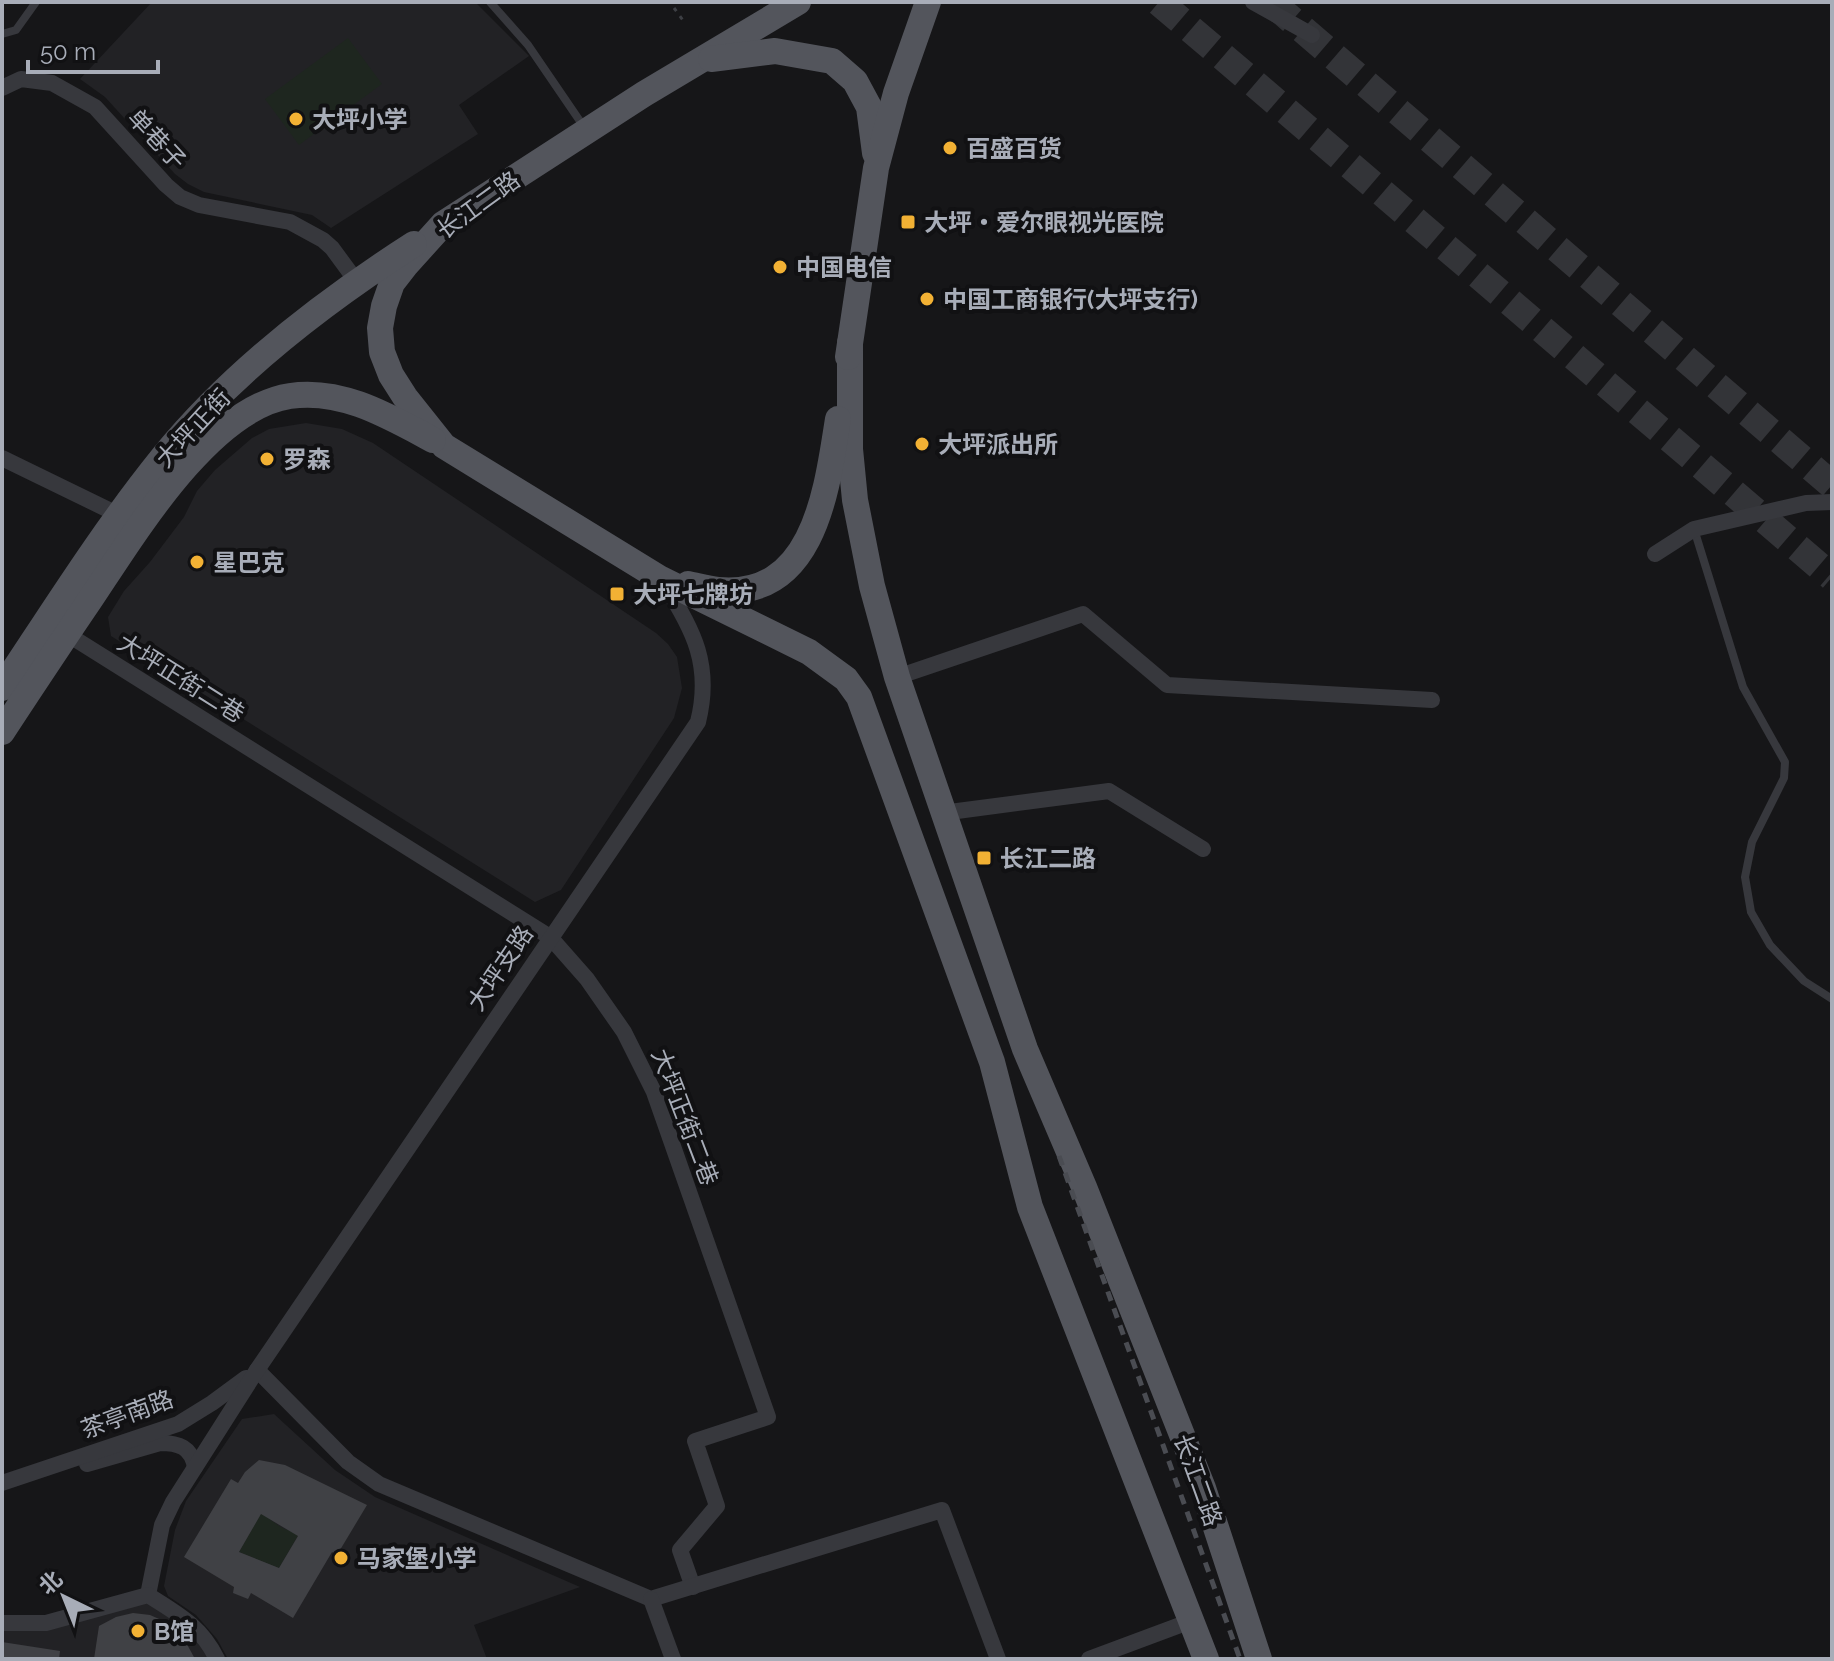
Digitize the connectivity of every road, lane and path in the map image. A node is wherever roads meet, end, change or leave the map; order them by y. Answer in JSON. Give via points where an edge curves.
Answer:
{"nodes":[{"id":1,"x":36,"y":2,"type":"edge"},
{"id":2,"x":490,"y":2,"type":"edge"},
{"id":3,"x":798,"y":2,"type":"edge"},
{"id":4,"x":928,"y":2,"type":"edge"},
{"id":5,"x":1253,"y":2,"type":"edge"},
{"id":6,"x":674,"y":8,"type":"dead end"},
{"id":7,"x":685,"y":23,"type":"dead end"},
{"id":8,"x":2,"y":34,"type":"edge"},
{"id":9,"x":1312,"y":35,"type":"dead end"},
{"id":10,"x":703,"y":60,"type":"junction"},
{"id":11,"x":2,"y":88,"type":"edge"},
{"id":12,"x":587,"y":131,"type":"junction"},
{"id":13,"x":876,"y":168,"type":"junction"},
{"id":14,"x":443,"y":224,"type":"junction"},
{"id":15,"x":357,"y":282,"type":"junction"},
{"id":16,"x":850,"y":343,"type":"junction"},
{"id":17,"x":444,"y":446,"type":"junction"},
{"id":18,"x":2,"y":458,"type":"edge"},
{"id":19,"x":1832,"y":502,"type":"edge"},
{"id":20,"x":119,"y":515,"type":"junction"},
{"id":21,"x":1694,"y":529,"type":"junction"},
{"id":22,"x":1655,"y":554,"type":"dead end"},
{"id":23,"x":661,"y":579,"type":"junction"},
{"id":24,"x":67,"y":634,"type":"junction"},
{"id":25,"x":897,"y":677,"type":"junction"},
{"id":26,"x":2,"y":688,"type":"edge"},
{"id":27,"x":1432,"y":700,"type":"dead end"},
{"id":28,"x":2,"y":732,"type":"edge"},
{"id":29,"x":942,"y":813,"type":"junction"},
{"id":30,"x":1203,"y":849,"type":"dead end"},
{"id":31,"x":550,"y":937,"type":"junction"},
{"id":32,"x":1832,"y":999,"type":"edge"},
{"id":33,"x":257,"y":1370,"type":"junction"},
{"id":34,"x":49,"y":1467,"type":"junction"},
{"id":35,"x":195,"y":1467,"type":"junction"},
{"id":36,"x":2,"y":1483,"type":"edge"},
{"id":37,"x":693,"y":1587,"type":"junction"},
{"id":38,"x":148,"y":1595,"type":"junction"},
{"id":39,"x":651,"y":1599,"type":"junction"},
{"id":40,"x":1191,"y":1621,"type":"junction"},
{"id":41,"x":6,"y":1624,"type":"edge"},
{"id":42,"x":217,"y":1659,"type":"edge"},
{"id":43,"x":673,"y":1659,"type":"edge"},
{"id":44,"x":998,"y":1659,"type":"edge"},
{"id":45,"x":1089,"y":1659,"type":"edge"},
{"id":46,"x":1206,"y":1659,"type":"edge"},
{"id":47,"x":1259,"y":1659,"type":"edge"}],
"edges":[{"from":1,"to":8,"type":"lane","via":[[16,30]]},
{"from":2,"to":12,"type":"lane","via":[[528,45]]},
{"from":3,"to":10,"type":"main road","name":"长江二路"},
{"from":4,"to":13,"type":"main road","name":"长江二路"},
{"from":5,"to":9,"type":"street"},
{"from":6,"to":7,"type":"path"},
{"from":10,"to":12,"type":"main road","name":"长江二路"},
{"from":10,"to":13,"type":"main road","name":"长江二路","via":[[775,51],[832,61],[855,81],[869,107]]},
{"from":11,"to":15,"type":"street","name":"单巷子","via":[[21,79],[52,83],[95,107],[180,197],[290,222],[332,248]]},
{"from":12,"to":14,"type":"main road","name":"长江二路"},
{"from":13,"to":16,"type":"main road","name":"长江二路"},
{"from":14,"to":15,"type":"main road","name":"大坪正街"},
{"from":14,"to":17,"type":"main road","name":"长江二路","via":[[392,283],[380,328],[391,375]]},
{"from":15,"to":20,"type":"main road","name":"大坪正街","via":[[203,414]]},
{"from":16,"to":23,"type":"main road","name":"长江二路","via":[[826,493],[806,544],[791,563],[775,577],[739,589]]},
{"from":16,"to":25,"type":"main road","name":"长江二路","via":[[855,500]]},
{"from":17,"to":23,"type":"main road","name":"长江二路"},
{"from":17,"to":24,"type":"main road","name":"大坪正街","via":[[381,412],[339,399],[292,395],[248,411],[167,491]]},
{"from":18,"to":20,"type":"street"},
{"from":19,"to":21,"type":"street","via":[[1806,503]]},
{"from":20,"to":26,"type":"main road","name":"大坪正街"},
{"from":21,"to":22,"type":"street"},
{"from":21,"to":32,"type":"lane","via":[[1743,687],[1785,762],[1784,778],[1752,842],[1745,877],[1751,912],[1770,945],[1804,981]]},
{"from":23,"to":31,"type":"street","name":"大坪支路","via":[[700,654],[704,699],[698,722]]},
{"from":23,"to":40,"type":"main road","name":"长江二路","via":[[809,652],[846,679],[859,697],[992,1062],[1030,1207]]},
{"from":24,"to":28,"type":"main road","name":"大坪正街"},
{"from":24,"to":31,"type":"street","name":"大坪正街二巷"},
{"from":25,"to":27,"type":"street","via":[[1083,614],[1167,685]]},
{"from":25,"to":29,"type":"main road","name":"长江二路"},
{"from":29,"to":30,"type":"street","via":[[1109,791]]},
{"from":29,"to":47,"type":"main road","name":"长江二路","via":[[1025,1049],[1203,1488]]},
{"from":31,"to":33,"type":"street","name":"大坪支路"},
{"from":31,"to":37,"type":"street","name":"大坪正街二巷","via":[[624,1032],[654,1092],[768,1417],[695,1441],[717,1506],[680,1550]]},
{"from":33,"to":34,"type":"street","name":"茶亭南路","via":[[178,1424]]},
{"from":33,"to":35,"type":"street","name":"大坪支路"},
{"from":33,"to":39,"type":"street","via":[[348,1462],[379,1484]]},
{"from":34,"to":35,"type":"street","via":[[92,1464],[160,1443],[188,1450]]},
{"from":34,"to":36,"type":"street","name":"茶亭南路"},
{"from":35,"to":38,"type":"street","name":"大坪支路","via":[[162,1525]]},
{"from":37,"to":39,"type":"street"},
{"from":37,"to":44,"type":"street","via":[[942,1510]]},
{"from":38,"to":41,"type":"street","via":[[46,1623]]},
{"from":38,"to":42,"type":"street","via":[[190,1622]]},
{"from":39,"to":43,"type":"street"},
{"from":40,"to":45,"type":"street"},
{"from":40,"to":46,"type":"main road","name":"长江二路"}]}
